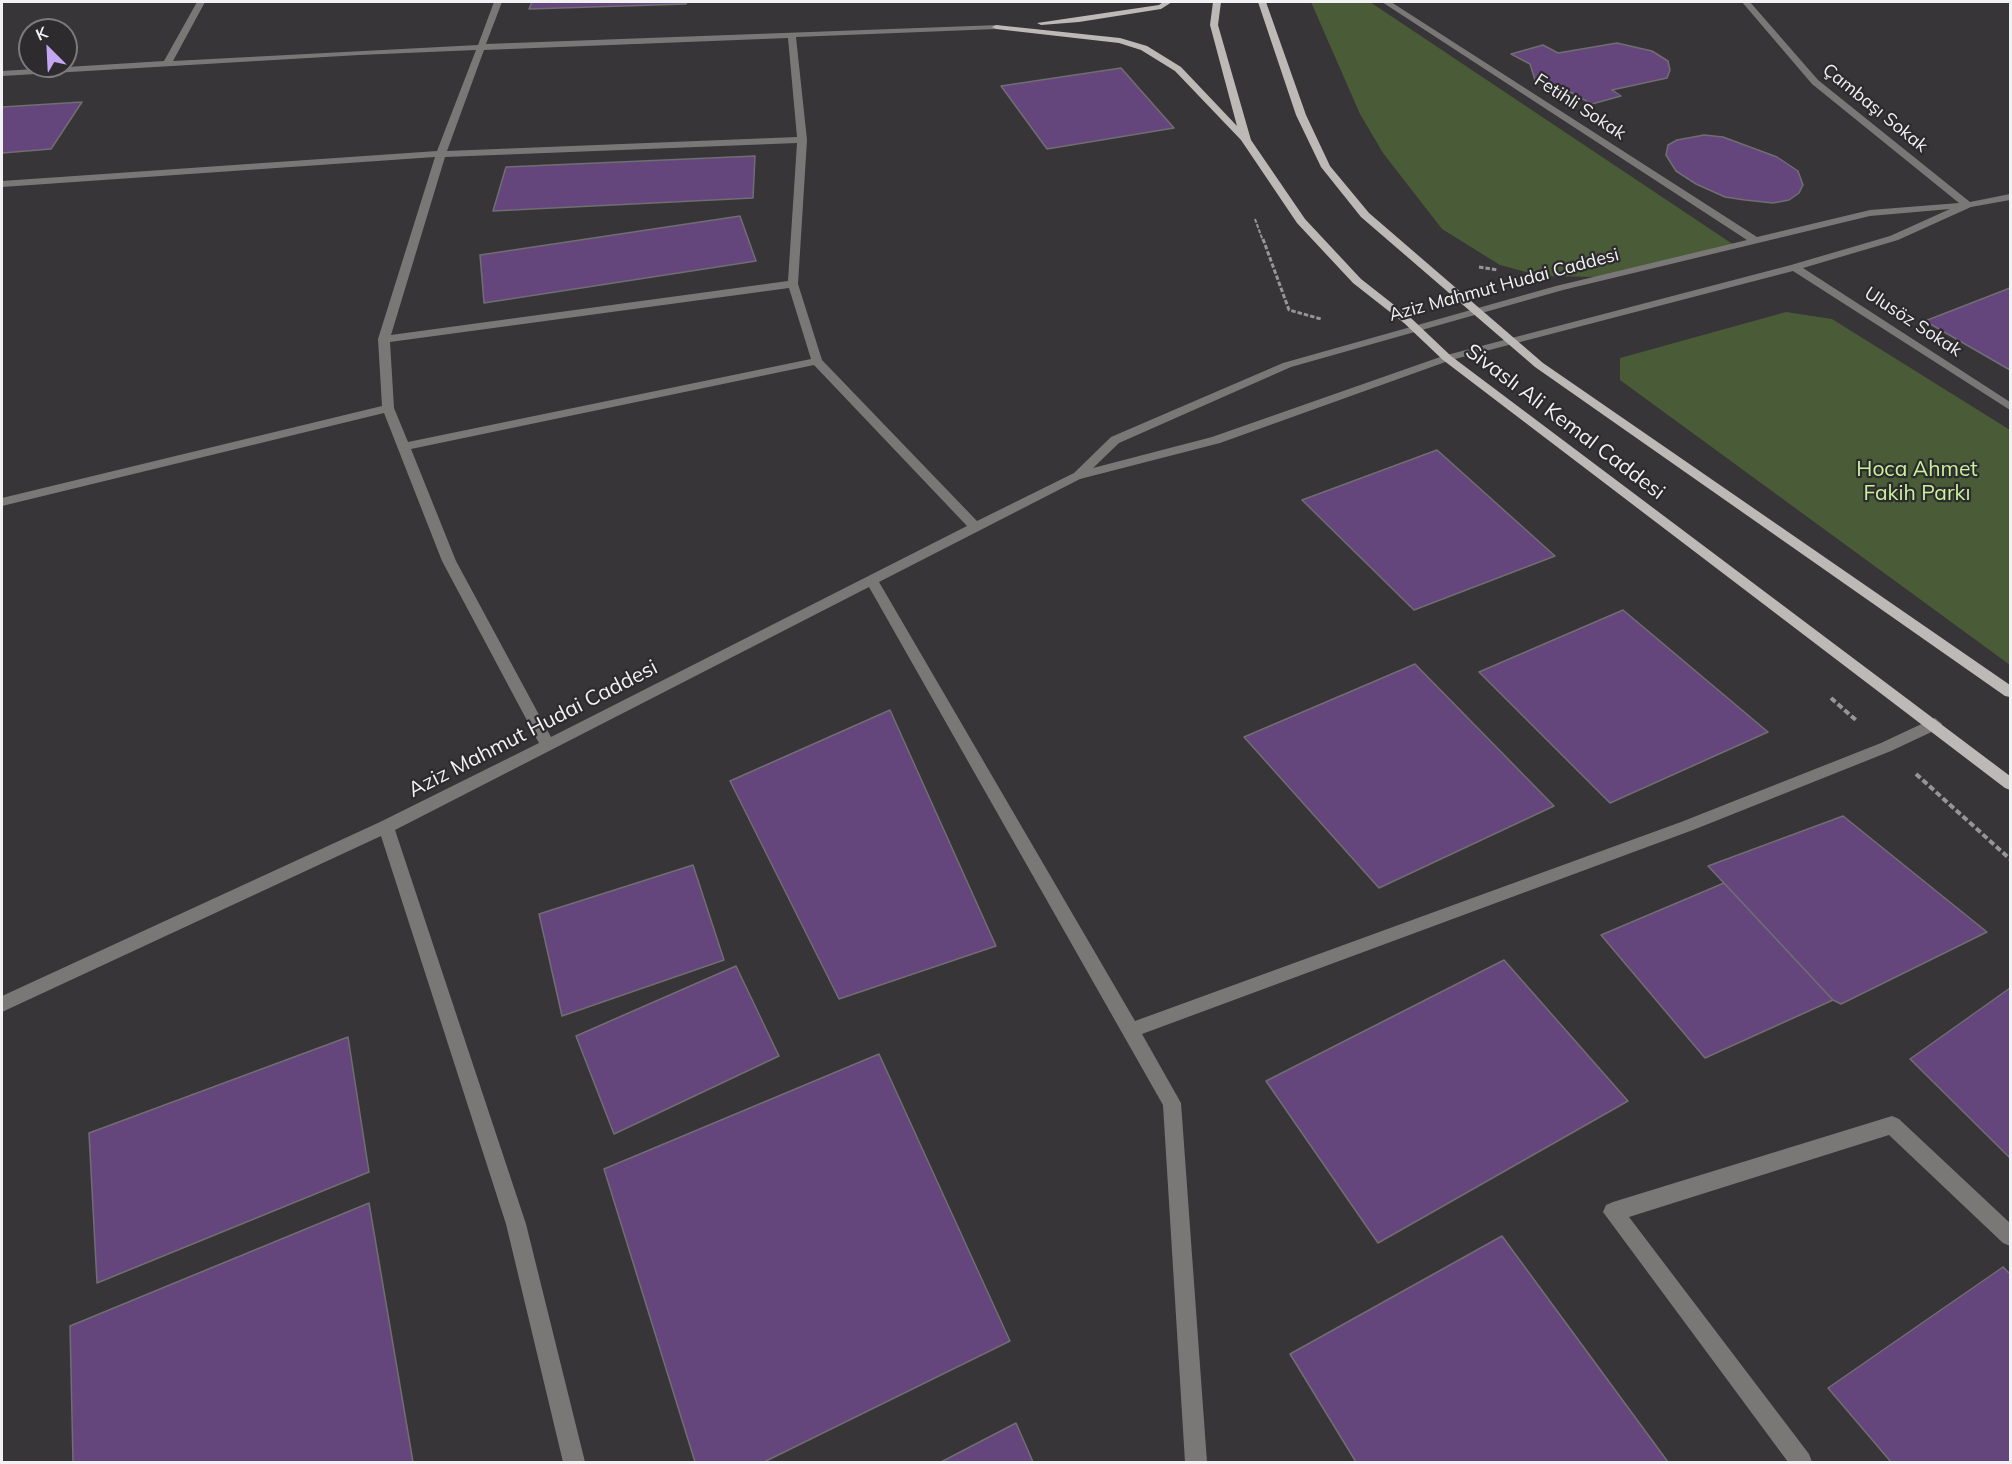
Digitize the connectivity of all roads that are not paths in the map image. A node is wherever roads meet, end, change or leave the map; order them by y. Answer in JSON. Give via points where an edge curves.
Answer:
{"nodes":[{"id":1,"x":201,"y":2,"type":"edge"},
{"id":2,"x":498,"y":2,"type":"edge"},
{"id":3,"x":1168,"y":2,"type":"edge"},
{"id":4,"x":1217,"y":2,"type":"edge"},
{"id":5,"x":1262,"y":2,"type":"edge"},
{"id":6,"x":1386,"y":2,"type":"edge"},
{"id":7,"x":1746,"y":2,"type":"edge"},
{"id":8,"x":996,"y":27,"type":"junction"},
{"id":9,"x":792,"y":36,"type":"junction"},
{"id":10,"x":481,"y":48,"type":"junction"},
{"id":11,"x":167,"y":64,"type":"junction"},
{"id":12,"x":2,"y":74,"type":"edge"},
{"id":13,"x":802,"y":140,"type":"junction"},
{"id":14,"x":1246,"y":140,"type":"junction"},
{"id":15,"x":441,"y":154,"type":"junction"},
{"id":16,"x":2,"y":184,"type":"edge"},
{"id":17,"x":2010,"y":197,"type":"edge"},
{"id":18,"x":1968,"y":204,"type":"junction"},
{"id":19,"x":1756,"y":241,"type":"junction"},
{"id":20,"x":1796,"y":267,"type":"junction"},
{"id":21,"x":793,"y":284,"type":"junction"},
{"id":22,"x":1479,"y":312,"type":"junction"},
{"id":23,"x":1417,"y":329,"type":"junction"},
{"id":24,"x":384,"y":339,"type":"junction"},
{"id":25,"x":1513,"y":341,"type":"junction"},
{"id":26,"x":1447,"y":358,"type":"junction"},
{"id":27,"x":817,"y":361,"type":"junction"},
{"id":28,"x":2010,"y":407,"type":"edge"},
{"id":29,"x":388,"y":408,"type":"junction"},
{"id":30,"x":404,"y":447,"type":"junction"},
{"id":31,"x":1076,"y":476,"type":"junction"},
{"id":32,"x":2,"y":502,"type":"edge"},
{"id":33,"x":976,"y":527,"type":"junction"},
{"id":34,"x":872,"y":581,"type":"junction"},
{"id":35,"x":2010,"y":692,"type":"edge"},
{"id":36,"x":1935,"y":724,"type":"junction"},
{"id":37,"x":547,"y":744,"type":"junction"},
{"id":38,"x":2010,"y":783,"type":"edge"},
{"id":39,"x":386,"y":827,"type":"junction"},
{"id":40,"x":2,"y":1004,"type":"edge"},
{"id":41,"x":1132,"y":1030,"type":"junction"},
{"id":42,"x":2010,"y":1236,"type":"edge"},
{"id":43,"x":574,"y":1462,"type":"edge"},
{"id":44,"x":1196,"y":1462,"type":"edge"},
{"id":45,"x":1801,"y":1462,"type":"edge"}],
"edges":[{"from":1,"to":11,"type":"street"},
{"from":2,"to":10,"type":"street"},
{"from":3,"to":8,"type":"main road","via":[[1161,7],[1079,20]]},
{"from":4,"to":14,"type":"main road","name":"Sivaslı Ali Kemal Caddesi","via":[[1214,25]]},
{"from":5,"to":22,"type":"main road","name":"Sivaslı Ali Kemal Caddesi","via":[[1301,115],[1326,167],[1365,215]]},
{"from":6,"to":19,"type":"street","name":"Fetihli Sokak"},
{"from":7,"to":18,"type":"street","name":"Çambaşı Sokak","via":[[1815,82]]},
{"from":8,"to":9,"type":"street"},
{"from":8,"to":14,"type":"main road","via":[[1110,39],[1144,48],[1178,69]]},
{"from":9,"to":10,"type":"street"},
{"from":9,"to":13,"type":"street"},
{"from":10,"to":11,"type":"street"},
{"from":10,"to":15,"type":"street"},
{"from":11,"to":12,"type":"street"},
{"from":13,"to":15,"type":"street"},
{"from":13,"to":21,"type":"street"},
{"from":14,"to":23,"type":"main road","name":"Sivaslı Ali Kemal Caddesi","via":[[1301,221],[1357,281]]},
{"from":15,"to":16,"type":"street"},
{"from":15,"to":24,"type":"street"},
{"from":17,"to":18,"type":"street","name":"Aziz Mahmut Hudai Caddesi"},
{"from":18,"to":19,"type":"street","name":"Aziz Mahmut Hudai Caddesi","via":[[1870,213]]},
{"from":18,"to":20,"type":"street","name":"Aziz Mahmut Hudai Caddesi","via":[[1894,237]]},
{"from":19,"to":22,"type":"street","name":"Aziz Mahmut Hudai Caddesi","via":[[1560,288]]},
{"from":20,"to":25,"type":"street","name":"Aziz Mahmut Hudai Caddesi"},
{"from":20,"to":28,"type":"street","name":"Ulusöz Sokak"},
{"from":21,"to":24,"type":"street"},
{"from":21,"to":27,"type":"street"},
{"from":22,"to":23,"type":"street","name":"Aziz Mahmut Hudai Caddesi"},
{"from":22,"to":25,"type":"main road","name":"Sivaslı Ali Kemal Caddesi"},
{"from":23,"to":26,"type":"main road","name":"Sivaslı Ali Kemal Caddesi"},
{"from":23,"to":31,"type":"street","name":"Aziz Mahmut Hudai Caddesi","via":[[1287,365],[1115,440]]},
{"from":24,"to":29,"type":"street"},
{"from":25,"to":26,"type":"street","name":"Aziz Mahmut Hudai Caddesi"},
{"from":25,"to":35,"type":"main road","name":"Sivaslı Ali Kemal Caddesi","via":[[1539,365]]},
{"from":26,"to":31,"type":"street","name":"Aziz Mahmut Hudai Caddesi","via":[[1216,440]]},
{"from":26,"to":36,"type":"main road","name":"Sivaslı Ali Kemal Caddesi"},
{"from":27,"to":30,"type":"street"},
{"from":27,"to":33,"type":"street"},
{"from":29,"to":30,"type":"street"},
{"from":29,"to":32,"type":"street"},
{"from":30,"to":37,"type":"street","via":[[449,561]]},
{"from":31,"to":33,"type":"street","name":"Aziz Mahmut Hudai Caddesi"},
{"from":33,"to":34,"type":"street","name":"Aziz Mahmut Hudai Caddesi"},
{"from":34,"to":37,"type":"street","name":"Aziz Mahmut Hudai Caddesi"},
{"from":34,"to":41,"type":"street"},
{"from":36,"to":38,"type":"main road","name":"Sivaslı Ali Kemal Caddesi"},
{"from":36,"to":41,"type":"street","via":[[1687,826]]},
{"from":37,"to":39,"type":"street","name":"Aziz Mahmut Hudai Caddesi"},
{"from":39,"to":40,"type":"street","name":"Aziz Mahmut Hudai Caddesi"},
{"from":39,"to":43,"type":"street","via":[[516,1224]]},
{"from":41,"to":44,"type":"street","via":[[1172,1103]]},
{"from":42,"to":45,"type":"street","via":[[1892,1125],[1613,1212]]}]}
